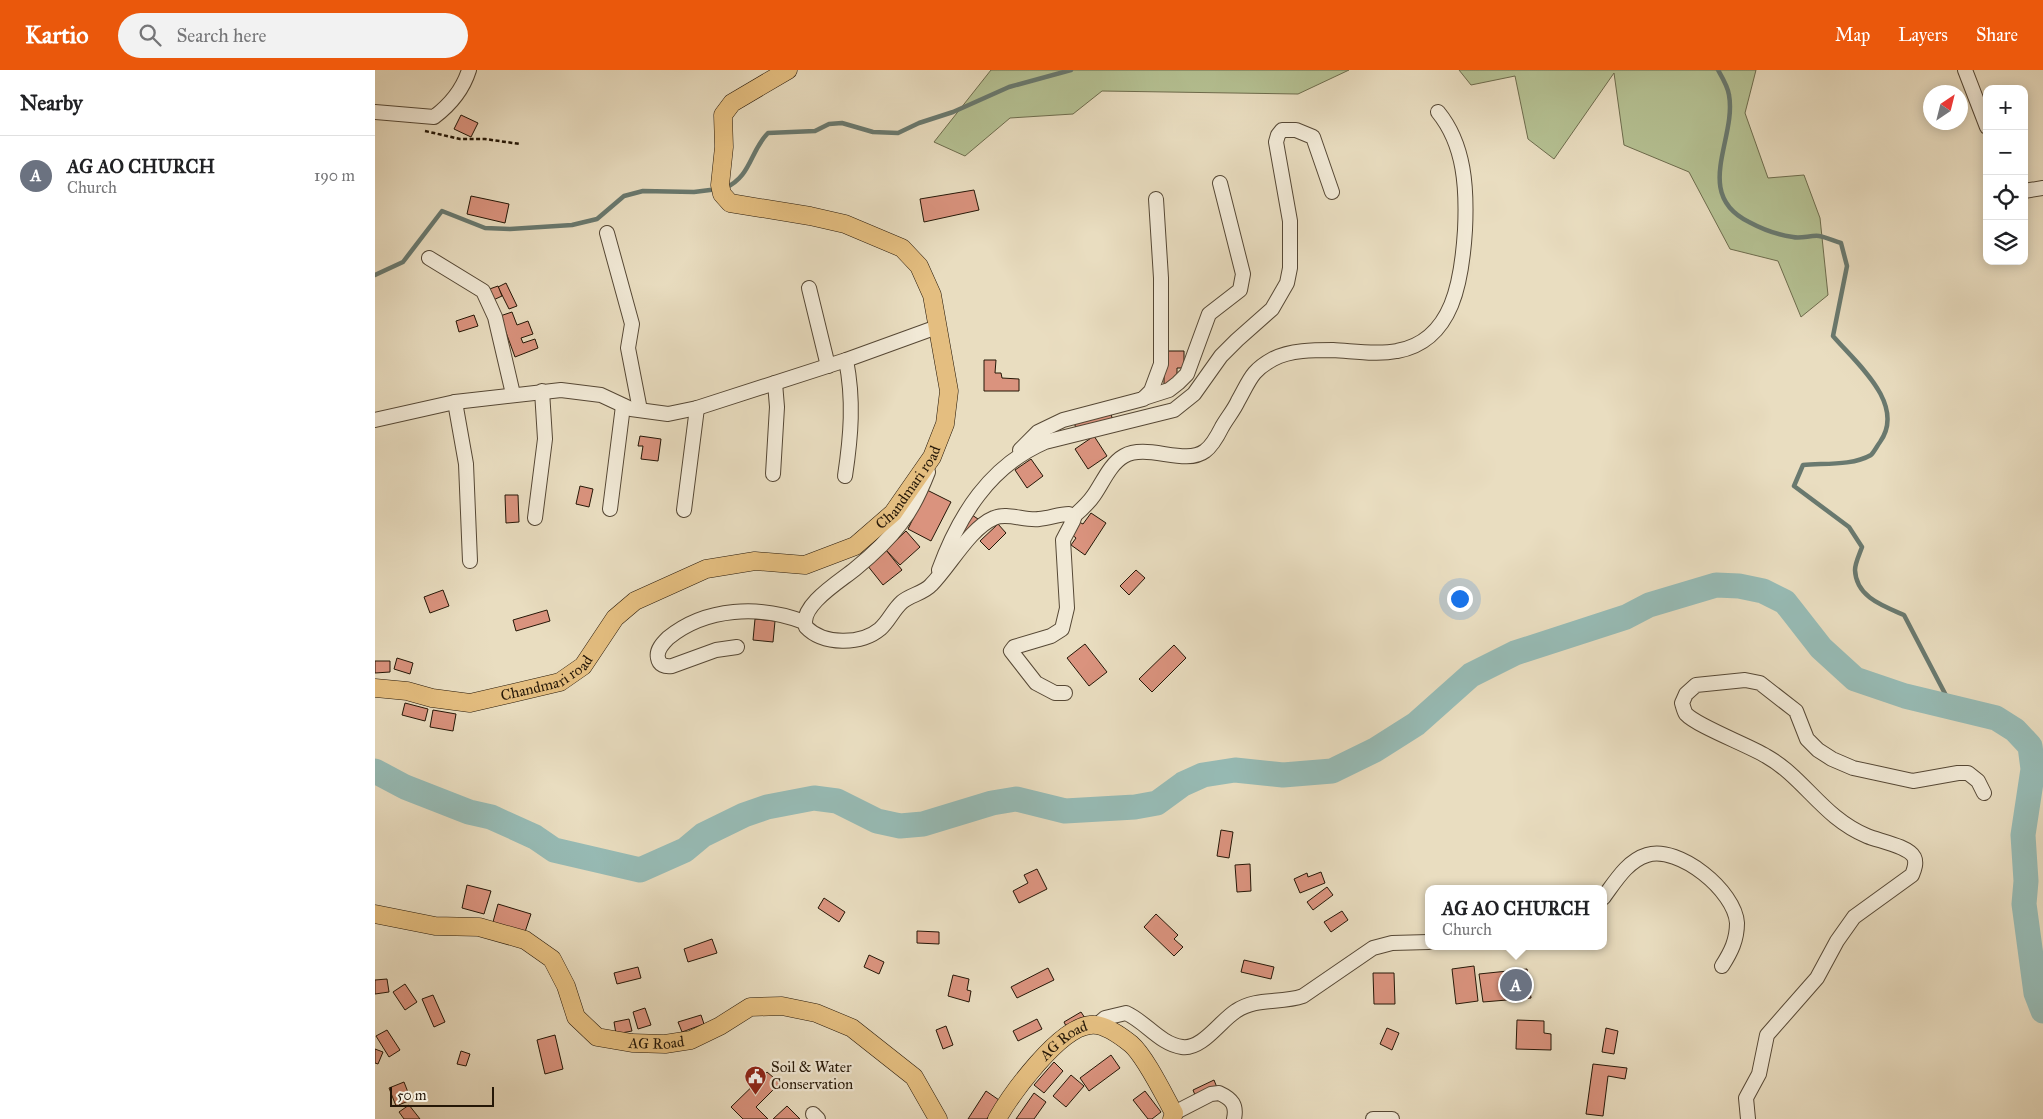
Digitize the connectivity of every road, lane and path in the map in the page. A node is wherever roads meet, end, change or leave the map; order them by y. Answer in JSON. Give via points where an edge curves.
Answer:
{"nodes":[{"id":1,"x":469,"y":70,"type":"edge"},
{"id":2,"x":788,"y":70,"type":"edge"},
{"id":3,"x":1965,"y":70,"type":"edge"},
{"id":4,"x":375,"y":112,"type":"edge"},
{"id":5,"x":1438,"y":112,"type":"dead end"},
{"id":6,"x":1983,"y":117,"type":"edge"},
{"id":7,"x":423,"y":130,"type":"dead end"},
{"id":8,"x":520,"y":144,"type":"dead end"},
{"id":9,"x":1220,"y":183,"type":"dead end"},
{"id":10,"x":2043,"y":188,"type":"edge"},
{"id":11,"x":2028,"y":190,"type":"edge"},
{"id":12,"x":1332,"y":192,"type":"dead end"},
{"id":13,"x":1156,"y":199,"type":"dead end"},
{"id":14,"x":607,"y":233,"type":"dead end"},
{"id":15,"x":429,"y":258,"type":"dead end"},
{"id":16,"x":809,"y":288,"type":"dead end"},
{"id":17,"x":937,"y":327,"type":"junction"},
{"id":18,"x":846,"y":360,"type":"junction"},
{"id":19,"x":828,"y":366,"type":"junction"},
{"id":20,"x":775,"y":383,"type":"junction"},
{"id":21,"x":542,"y":391,"type":"junction"},
{"id":22,"x":513,"y":394,"type":"junction"},
{"id":23,"x":1143,"y":399,"type":"junction"},
{"id":24,"x":455,"y":402,"type":"junction"},
{"id":25,"x":623,"y":406,"type":"junction"},
{"id":26,"x":697,"y":408,"type":"junction"},
{"id":27,"x":640,"y":410,"type":"junction"},
{"id":28,"x":375,"y":420,"type":"edge"},
{"id":29,"x":932,"y":457,"type":"junction"},
{"id":30,"x":1004,"y":467,"type":"junction"},
{"id":31,"x":773,"y":474,"type":"dead end"},
{"id":32,"x":845,"y":476,"type":"dead end"},
{"id":33,"x":609,"y":509,"type":"dead end"},
{"id":34,"x":683,"y":510,"type":"dead end"},
{"id":35,"x":1073,"y":517,"type":"junction"},
{"id":36,"x":535,"y":518,"type":"dead end"},
{"id":37,"x":470,"y":561,"type":"dead end"},
{"id":38,"x":935,"y":580,"type":"junction"},
{"id":39,"x":804,"y":622,"type":"junction"},
{"id":40,"x":737,"y":648,"type":"dead end"},
{"id":41,"x":375,"y":688,"type":"edge"},
{"id":42,"x":1065,"y":693,"type":"dead end"},
{"id":43,"x":1984,"y":793,"type":"dead end"},
{"id":44,"x":1607,"y":893,"type":"edge"},
{"id":45,"x":375,"y":914,"type":"edge"},
{"id":46,"x":1425,"y":942,"type":"edge"},
{"id":47,"x":1722,"y":966,"type":"dead end"},
{"id":48,"x":1097,"y":1025,"type":"junction"},
{"id":49,"x":1173,"y":1116,"type":"edge"},
{"id":50,"x":938,"y":1119,"type":"edge"},
{"id":51,"x":997,"y":1119,"type":"edge"},
{"id":52,"x":1235,"y":1119,"type":"edge"},
{"id":53,"x":1373,"y":1119,"type":"edge"},
{"id":54,"x":1392,"y":1119,"type":"edge"},
{"id":55,"x":1748,"y":1119,"type":"edge"}],
"edges":[{"from":1,"to":4,"type":"street","via":[[459,92],[434,117]]},
{"from":2,"to":17,"type":"main road","name":"Chandmari road","via":[[732,102],[725,110],[721,194],[730,203],[845,224],[902,248],[919,266],[931,295]]},
{"from":3,"to":6,"type":"street"},
{"from":5,"to":35,"type":"street","via":[[1449,126],[1460,154],[1466,205],[1463,260],[1456,294],[1439,327],[1413,346],[1396,351],[1318,350],[1276,357],[1253,372],[1205,451],[1186,457],[1171,453],[1124,456]]},
{"from":7,"to":8,"type":"path","via":[[460,139],[485,138]]},
{"from":9,"to":23,"type":"street","via":[[1243,274],[1240,290],[1209,314],[1187,374],[1169,390]]},
{"from":10,"to":11,"type":"street"},
{"from":12,"to":30,"type":"street","via":[[1313,137],[1297,130],[1282,130],[1276,142],[1290,222],[1290,268],[1287,283],[1272,310],[1221,356],[1194,394],[1174,410],[1045,442]]},
{"from":13,"to":23,"type":"street","via":[[1161,278],[1161,364],[1151,391]]},
{"from":14,"to":27,"type":"street","via":[[632,324],[628,348]]},
{"from":15,"to":22,"type":"street","via":[[483,291],[495,317]]},
{"from":16,"to":19,"type":"street"},
{"from":17,"to":18,"type":"street"},
{"from":17,"to":29,"type":"main road","name":"Chandmari road","via":[[949,391],[945,424]]},
{"from":18,"to":19,"type":"street"},
{"from":18,"to":32,"type":"street","via":[[852,410]]},
{"from":19,"to":20,"type":"street"},
{"from":20,"to":26,"type":"street"},
{"from":20,"to":31,"type":"street","via":[[777,407]]},
{"from":21,"to":22,"type":"street"},
{"from":21,"to":25,"type":"street","via":[[601,395]]},
{"from":21,"to":36,"type":"street","via":[[545,440]]},
{"from":22,"to":24,"type":"street"},
{"from":23,"to":30,"type":"street","via":[[1063,420],[1046,428],[1038,432]]},
{"from":24,"to":28,"type":"street"},
{"from":24,"to":37,"type":"street","via":[[466,464]]},
{"from":25,"to":27,"type":"street"},
{"from":25,"to":33,"type":"street"},
{"from":26,"to":27,"type":"street","via":[[668,414]]},
{"from":26,"to":34,"type":"street"},
{"from":29,"to":39,"type":"street","via":[[919,492],[900,524],[856,568],[824,592]]},
{"from":29,"to":41,"type":"main road","name":"Chandmari road","via":[[893,513],[855,546],[805,565],[755,561],[706,569],[635,601],[615,618],[583,666],[559,682],[470,703]]},
{"from":30,"to":38,"type":"street","via":[[982,488],[962,518]]},
{"from":35,"to":38,"type":"street","via":[[1062,514],[1039,519],[995,517],[979,529]]},
{"from":35,"to":42,"type":"street","via":[[1063,540],[1067,608],[1062,629],[1051,636],[1014,647],[1011,652],[1036,683],[1055,693]]},
{"from":38,"to":39,"type":"street","via":[[931,586],[901,602],[880,630],[857,639],[833,640],[818,636]]},
{"from":39,"to":40,"type":"street","via":[[770,612],[729,612],[673,634],[658,650],[657,657],[666,667],[716,650]]},
{"from":43,"to":55,"type":"street","via":[[1978,781],[1968,773],[1913,781],[1853,768],[1832,759],[1807,738],[1796,711],[1760,683],[1745,680],[1715,682],[1696,685],[1686,694],[1682,703],[1685,713],[1769,757],[1830,814],[1865,835],[1905,848],[1914,858],[1916,867],[1911,875],[1854,918],[1817,978],[1767,1035],[1759,1074],[1747,1098]]},
{"from":44,"to":47,"type":"street","via":[[1633,862],[1646,855],[1661,852],[1687,862],[1716,886],[1732,907],[1737,921],[1736,938]]},
{"from":45,"to":50,"type":"main road","name":"AG Road","via":[[435,926],[479,927],[525,940],[551,959],[566,986],[576,1017],[597,1037],[665,1044],[691,1040],[750,1007],[782,1006],[816,1013],[852,1028],[914,1077]]},
{"from":46,"to":48,"type":"street","via":[[1391,943],[1373,948],[1303,996],[1245,1005],[1200,1042],[1185,1047],[1168,1042],[1126,1013],[1105,1018]]},
{"from":48,"to":49,"type":"main road","name":"AG Road","via":[[1132,1045]]},
{"from":48,"to":51,"type":"main road","name":"AG Road","via":[[1088,1025],[1073,1033],[1045,1055],[1024,1078]]},
{"from":49,"to":52,"type":"street","via":[[1211,1094],[1219,1093],[1233,1102]]},
{"from":53,"to":54,"type":"street"}]}
